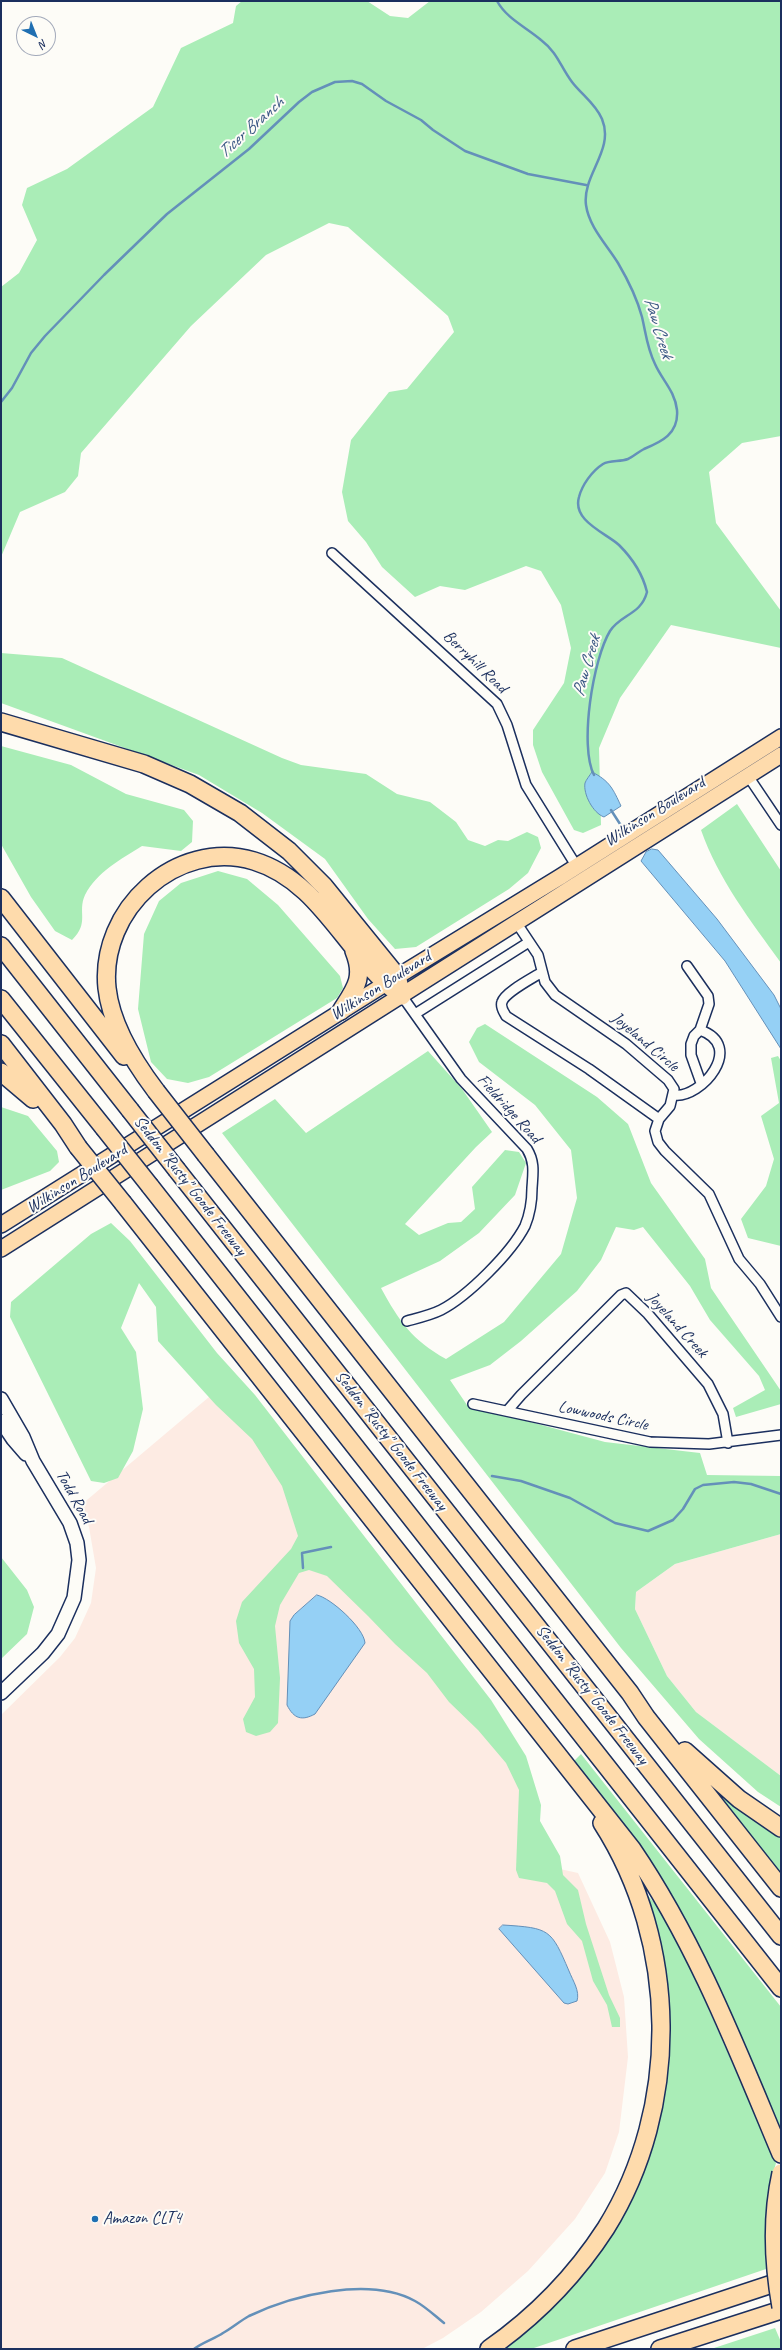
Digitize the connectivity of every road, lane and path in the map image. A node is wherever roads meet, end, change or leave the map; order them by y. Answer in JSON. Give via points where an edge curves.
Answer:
{"nodes":[{"id":1,"x":332,"y":553,"type":"dead end"},
{"id":2,"x":1,"y":722,"type":"edge"},
{"id":3,"x":781,"y":737,"type":"edge"},
{"id":4,"x":781,"y":755,"type":"edge"},
{"id":5,"x":748,"y":776,"type":"junction"},
{"id":6,"x":781,"y":825,"type":"edge"},
{"id":7,"x":577,"y":867,"type":"junction"},
{"id":8,"x":1,"y":898,"type":"edge"},
{"id":9,"x":516,"y":922,"type":"junction"},
{"id":10,"x":350,"y":942,"type":"junction"},
{"id":11,"x":529,"y":942,"type":"junction"},
{"id":12,"x":1,"y":946,"type":"edge"},
{"id":13,"x":687,"y":966,"type":"dead end"},
{"id":14,"x":446,"y":968,"type":"junction"},
{"id":15,"x":542,"y":972,"type":"junction"},
{"id":16,"x":391,"y":980,"type":"junction"},
{"id":17,"x":402,"y":996,"type":"junction"},
{"id":18,"x":1,"y":999,"type":"edge"},
{"id":19,"x":341,"y":1012,"type":"junction"},
{"id":20,"x":415,"y":1014,"type":"junction"},
{"id":21,"x":700,"y":1030,"type":"junction"},
{"id":22,"x":1,"y":1044,"type":"edge"},
{"id":23,"x":1,"y":1072,"type":"edge"},
{"id":24,"x":701,"y":1083,"type":"junction"},
{"id":25,"x":151,"y":1085,"type":"junction"},
{"id":26,"x":674,"y":1095,"type":"junction"},
{"id":27,"x":659,"y":1119,"type":"junction"},
{"id":28,"x":78,"y":1147,"type":"junction"},
{"id":29,"x":1,"y":1225,"type":"edge"},
{"id":30,"x":1,"y":1249,"type":"edge"},
{"id":31,"x":781,"y":1317,"type":"edge"},
{"id":32,"x":407,"y":1321,"type":"dead end"},
{"id":33,"x":1,"y":1399,"type":"edge"},
{"id":34,"x":473,"y":1404,"type":"dead end"},
{"id":35,"x":508,"y":1410,"type":"junction"},
{"id":36,"x":1,"y":1421,"type":"edge"},
{"id":37,"x":781,"y":1435,"type":"edge"},
{"id":38,"x":728,"y":1443,"type":"junction"},
{"id":39,"x":32,"y":1461,"type":"junction"},
{"id":40,"x":1,"y":1693,"type":"edge"},
{"id":41,"x":630,"y":1693,"type":"junction"},
{"id":42,"x":573,"y":1771,"type":"junction"},
{"id":43,"x":781,"y":1828,"type":"edge"},
{"id":44,"x":781,"y":1888,"type":"edge"},
{"id":45,"x":781,"y":1936,"type":"edge"},
{"id":46,"x":781,"y":1988,"type":"edge"},
{"id":47,"x":781,"y":2154,"type":"edge"},
{"id":48,"x":781,"y":2173,"type":"edge"},
{"id":49,"x":781,"y":2281,"type":"edge"},
{"id":50,"x":781,"y":2309,"type":"edge"},
{"id":51,"x":489,"y":2349,"type":"edge"},
{"id":52,"x":575,"y":2349,"type":"edge"},
{"id":53,"x":660,"y":2349,"type":"edge"}],
"edges":[{"from":1,"to":7,"type":"street","name":"Berryhill Road","via":[[497,704],[507,725],[526,785]]},
{"from":2,"to":16,"type":"highway","via":[[144,764],[190,784],[240,813],[264,830],[309,870],[344,910]]},
{"from":3,"to":7,"type":"main road","name":"Wilkinson Boulevard"},
{"from":4,"to":5,"type":"main road","name":"Wilkinson Boulevard"},
{"from":5,"to":6,"type":"street"},
{"from":5,"to":9,"type":"main road","name":"Wilkinson Boulevard"},
{"from":7,"to":14,"type":"main road","via":[[574,877],[488,933]]},
{"from":7,"to":16,"type":"main road","name":"Wilkinson Boulevard"},
{"from":8,"to":25,"type":"highway","via":[[127,1059]]},
{"from":9,"to":11,"type":"street","name":"Joyeland Circle"},
{"from":9,"to":14,"type":"main road","name":"Wilkinson Boulevard"},
{"from":10,"to":16,"type":"highway"},
{"from":10,"to":19,"type":"highway","via":[[360,970],[358,981]]},
{"from":10,"to":25,"type":"highway","via":[[305,891],[277,871],[253,861],[207,858],[180,866],[160,877],[142,891],[128,908],[113,938],[107,970],[107,987],[112,1012]]},
{"from":11,"to":15,"type":"street","name":"Joyeland Circle","via":[[538,955]]},
{"from":11,"to":20,"type":"street"},
{"from":12,"to":45,"type":"highway","name":"Seddon \"Rusty\" Goode Freeway","bridge":true},
{"from":13,"to":21,"type":"street","via":[[708,996],[709,1004]]},
{"from":14,"to":17,"type":"main road","name":"Wilkinson Boulevard"},
{"from":15,"to":26,"type":"street","name":"Joyeland Circle","via":[[545,982],[555,995],[597,1022],[638,1054],[668,1080],[674,1089]]},
{"from":15,"to":27,"type":"street","via":[[501,1002],[506,1016],[589,1069]]},
{"from":16,"to":17,"type":"highway"},
{"from":16,"to":19,"type":"main road","name":"Wilkinson Boulevard"},
{"from":17,"to":20,"type":"street","name":"Fieldridge Road"},
{"from":17,"to":30,"type":"main road","name":"Wilkinson Boulevard"},
{"from":18,"to":46,"type":"highway","name":"Seddon \"Rusty\" Goode Freeway","bridge":true},
{"from":19,"to":29,"type":"main road","name":"Wilkinson Boulevard"},
{"from":20,"to":32,"type":"street","name":"Fieldridge Road","via":[[461,1079],[527,1149],[534,1170],[532,1200],[525,1226],[494,1266],[471,1290],[454,1302],[432,1314]]},
{"from":21,"to":24,"type":"street","via":[[691,1044],[691,1055]]},
{"from":21,"to":24,"type":"street","via":[[710,1033],[717,1040],[720,1049],[720,1060],[714,1072]]},
{"from":22,"to":28,"type":"highway"},
{"from":23,"to":28,"type":"highway","via":[[32,1098]]},
{"from":24,"to":26,"type":"street","via":[[691,1093]]},
{"from":25,"to":41,"type":"highway","bridge":true},
{"from":26,"to":27,"type":"street","name":"Joyeland Circle","via":[[670,1106]]},
{"from":27,"to":31,"type":"street","via":[[655,1130],[658,1142],[709,1194],[739,1259],[760,1284]]},
{"from":28,"to":42,"type":"highway","bridge":true},
{"from":33,"to":39,"type":"street","name":"Todd Road","via":[[23,1437]]},
{"from":34,"to":35,"type":"street","name":"Lowwoods Circle"},
{"from":35,"to":38,"type":"street","name":"Lowwoods Circle","via":[[538,1419],[650,1442]]},
{"from":35,"to":38,"type":"street","name":"Joyeland Creek","via":[[621,1295],[626,1293],[648,1314],[708,1384],[723,1414]]},
{"from":36,"to":39,"type":"street","name":"Todd Road"},
{"from":37,"to":38,"type":"street"},
{"from":39,"to":40,"type":"street","name":"Todd Road","via":[[74,1533],[79,1569],[72,1604],[58,1634]]},
{"from":41,"to":43,"type":"highway","via":[[709,1774]]},
{"from":41,"to":44,"type":"highway","via":[[646,1717]]},
{"from":42,"to":47,"type":"highway","via":[[632,1848],[684,1933],[714,1996]]},
{"from":42,"to":51,"type":"highway","via":[[574,1780],[612,1839],[645,1918],[653,1948],[661,2001],[661,2055],[658,2081],[648,2130],[620,2202],[606,2227],[556,2293],[514,2331]]},
{"from":48,"to":50,"type":"highway","bridge":true,"via":[[774,2218],[774,2256]]},
{"from":49,"to":52,"type":"highway"},
{"from":50,"to":53,"type":"highway"}]}
